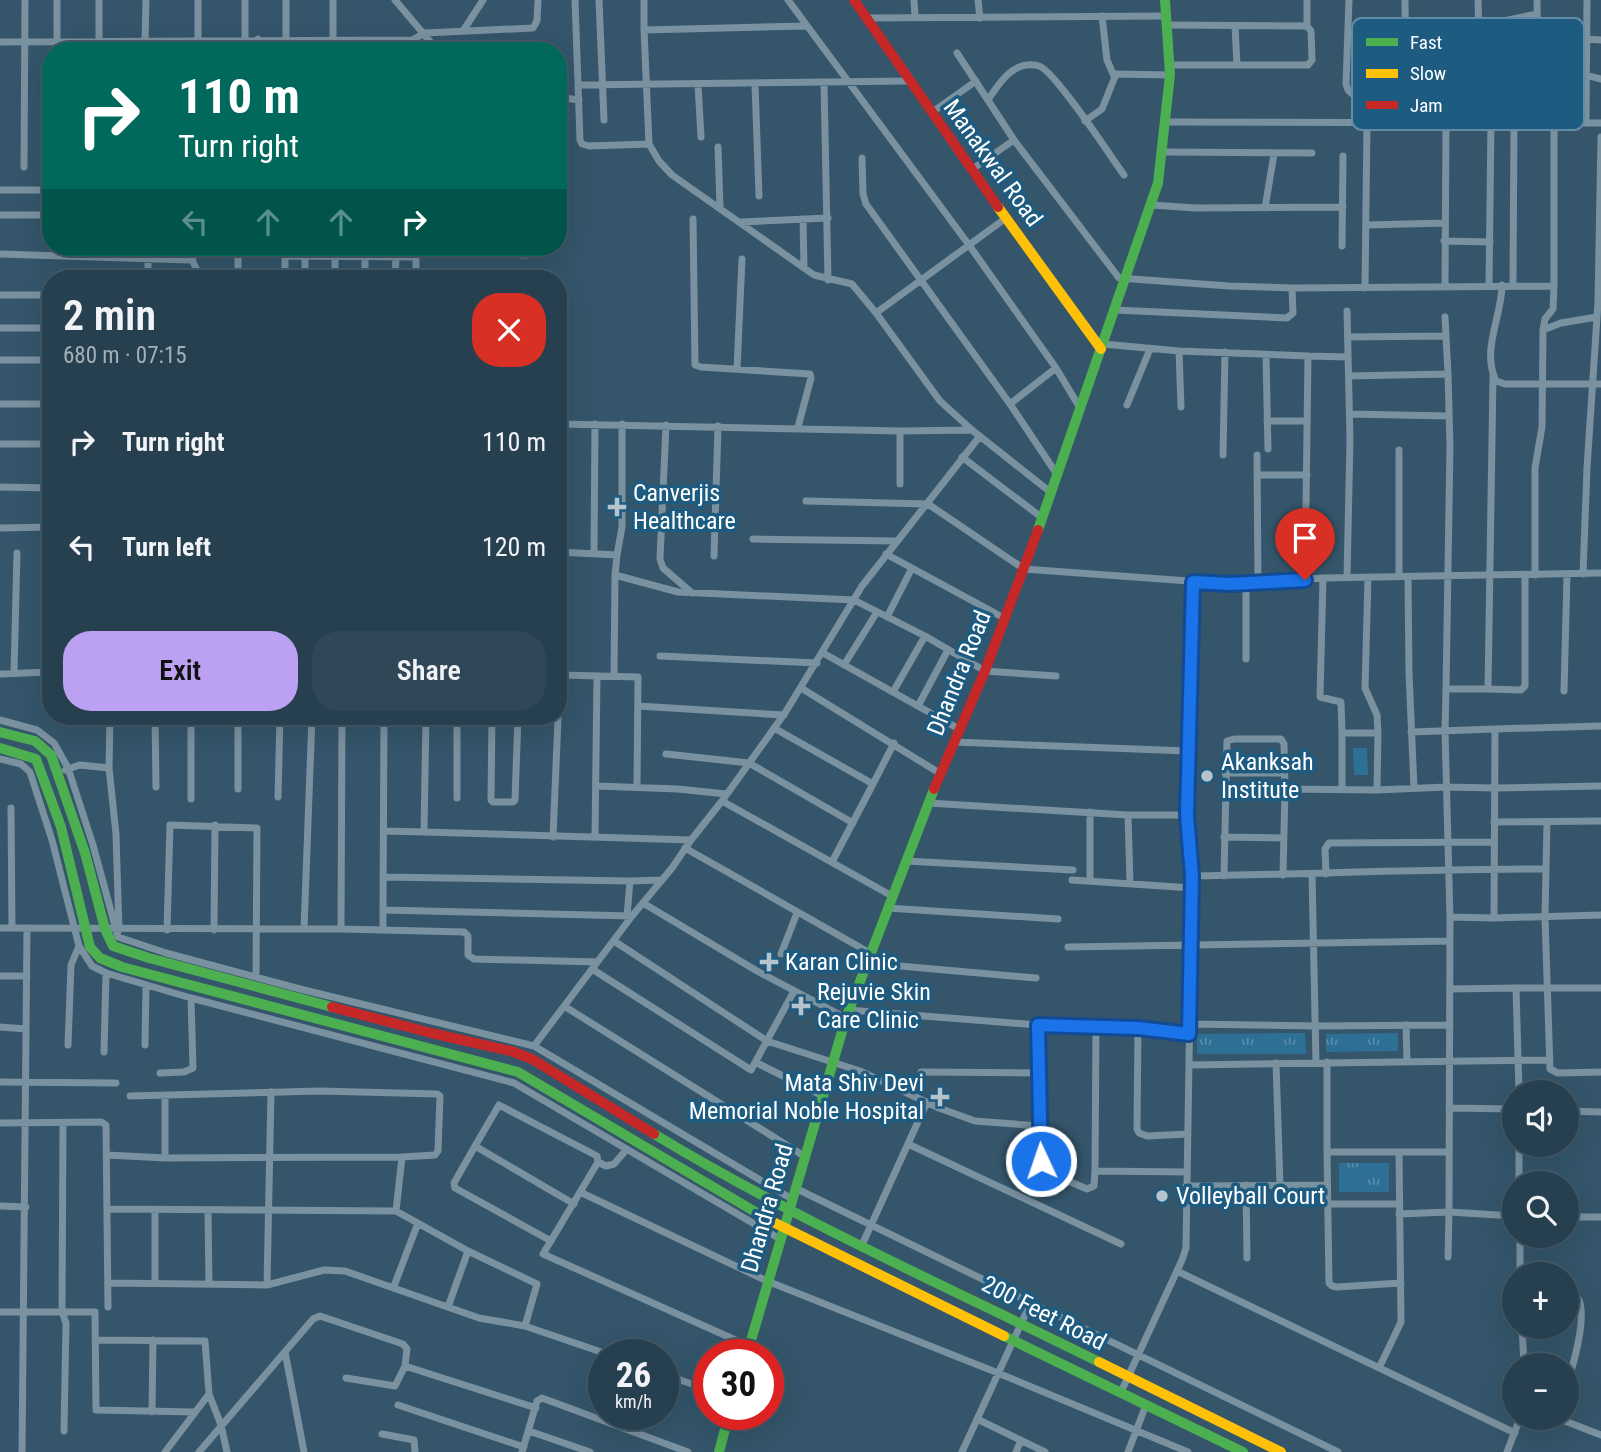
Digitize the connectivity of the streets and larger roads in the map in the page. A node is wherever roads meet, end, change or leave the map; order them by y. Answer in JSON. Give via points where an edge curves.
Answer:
{"nodes":[{"id":1,"x":25,"y":0,"type":"edge"},
{"id":2,"x":57,"y":0,"type":"edge"},
{"id":3,"x":99,"y":0,"type":"edge"},
{"id":4,"x":146,"y":0,"type":"edge"},
{"id":5,"x":198,"y":0,"type":"edge"},
{"id":6,"x":245,"y":0,"type":"edge"},
{"id":7,"x":286,"y":0,"type":"edge"},
{"id":8,"x":333,"y":0,"type":"edge"},
{"id":9,"x":395,"y":0,"type":"edge"},
{"id":10,"x":483,"y":0,"type":"edge"},
{"id":11,"x":538,"y":0,"type":"edge"},
{"id":12,"x":575,"y":0,"type":"edge"},
{"id":13,"x":599,"y":0,"type":"edge"},
{"id":14,"x":644,"y":0,"type":"edge"},
{"id":15,"x":788,"y":0,"type":"edge"},
{"id":16,"x":854,"y":0,"type":"edge"},
{"id":17,"x":914,"y":0,"type":"edge"},
{"id":18,"x":978,"y":0,"type":"edge"},
{"id":19,"x":1166,"y":0,"type":"edge"},
{"id":20,"x":1307,"y":0,"type":"edge"},
{"id":21,"x":1349,"y":0,"type":"edge"},
{"id":22,"x":1405,"y":0,"type":"edge"},
{"id":23,"x":1478,"y":0,"type":"edge"},
{"id":24,"x":1537,"y":0,"type":"edge"},
{"id":25,"x":1587,"y":0,"type":"edge"},
{"id":26,"x":1537,"y":14,"type":"junction"},
{"id":27,"x":1102,"y":16,"type":"junction"},
{"id":28,"x":915,"y":17,"type":"junction"},
{"id":29,"x":867,"y":18,"type":"junction"},
{"id":30,"x":979,"y":18,"type":"junction"},
{"id":31,"x":1405,"y":18,"type":"edge"},
{"id":32,"x":1479,"y":18,"type":"edge"},
{"id":33,"x":1518,"y":18,"type":"edge"},
{"id":34,"x":1537,"y":18,"type":"edge"},
{"id":35,"x":1166,"y":20,"type":"junction"},
{"id":36,"x":806,"y":26,"type":"junction"},
{"id":37,"x":1235,"y":26,"type":"junction"},
{"id":38,"x":1307,"y":26,"type":"junction"},
{"id":39,"x":644,"y":30,"type":"junction"},
{"id":40,"x":463,"y":31,"type":"junction"},
{"id":41,"x":425,"y":33,"type":"junction"},
{"id":42,"x":245,"y":39,"type":"junction"},
{"id":43,"x":1585,"y":39,"type":"junction"},
{"id":44,"x":231,"y":40,"type":"joint"},
{"id":45,"x":258,"y":40,"type":"joint"},
{"id":46,"x":286,"y":40,"type":"junction"},
{"id":47,"x":332,"y":40,"type":"junction"},
{"id":48,"x":367,"y":40,"type":"joint"},
{"id":49,"x":412,"y":40,"type":"joint"},
{"id":50,"x":1601,"y":40,"type":"edge"},
{"id":51,"x":198,"y":41,"type":"junction"},
{"id":52,"x":0,"y":42,"type":"edge"},
{"id":53,"x":25,"y":42,"type":"junction"},
{"id":54,"x":57,"y":42,"type":"joint"},
{"id":55,"x":99,"y":42,"type":"edge"},
{"id":56,"x":145,"y":42,"type":"joint"},
{"id":57,"x":158,"y":42,"type":"joint"},
{"id":58,"x":429,"y":42,"type":"edge"},
{"id":59,"x":957,"y":53,"type":"dead end"},
{"id":60,"x":1237,"y":65,"type":"junction"},
{"id":61,"x":1169,"y":70,"type":"junction"},
{"id":62,"x":1585,"y":74,"type":"junction"},
{"id":63,"x":1114,"y":76,"type":"junction"},
{"id":64,"x":1601,"y":79,"type":"edge"},
{"id":65,"x":908,"y":80,"type":"junction"},
{"id":66,"x":976,"y":81,"type":"junction"},
{"id":67,"x":824,"y":83,"type":"junction"},
{"id":68,"x":850,"y":83,"type":"junction"},
{"id":69,"x":755,"y":84,"type":"junction"},
{"id":70,"x":579,"y":85,"type":"junction"},
{"id":71,"x":698,"y":85,"type":"junction"},
{"id":72,"x":603,"y":86,"type":"junction"},
{"id":73,"x":646,"y":86,"type":"junction"},
{"id":74,"x":1352,"y":93,"type":"edge"},
{"id":75,"x":567,"y":98,"type":"edge"},
{"id":76,"x":579,"y":100,"type":"junction"},
{"id":77,"x":988,"y":100,"type":"junction"},
{"id":78,"x":931,"y":113,"type":"junction"},
{"id":79,"x":604,"y":120,"type":"dead end"},
{"id":80,"x":1085,"y":121,"type":"junction"},
{"id":81,"x":1166,"y":122,"type":"junction"},
{"id":82,"x":1586,"y":122,"type":"joint"},
{"id":83,"x":1601,"y":123,"type":"edge"},
{"id":84,"x":1352,"y":124,"type":"edge"},
{"id":85,"x":1367,"y":130,"type":"edge"},
{"id":86,"x":1446,"y":130,"type":"edge"},
{"id":87,"x":1490,"y":130,"type":"edge"},
{"id":88,"x":1514,"y":130,"type":"edge"},
{"id":89,"x":1554,"y":130,"type":"edge"},
{"id":90,"x":701,"y":136,"type":"dead end"},
{"id":91,"x":1601,"y":137,"type":"edge"},
{"id":92,"x":1014,"y":140,"type":"junction"},
{"id":93,"x":649,"y":144,"type":"junction"},
{"id":94,"x":718,"y":147,"type":"dead end"},
{"id":95,"x":1163,"y":152,"type":"junction"},
{"id":96,"x":1312,"y":153,"type":"dead end"},
{"id":97,"x":1274,"y":154,"type":"junction"},
{"id":98,"x":1343,"y":156,"type":"dead end"},
{"id":99,"x":862,"y":158,"type":"dead end"},
{"id":100,"x":24,"y":167,"type":"dead end"},
{"id":101,"x":971,"y":170,"type":"junction"},
{"id":102,"x":1124,"y":175,"type":"dead end"},
{"id":103,"x":0,"y":190,"type":"edge"},
{"id":104,"x":42,"y":190,"type":"edge"},
{"id":105,"x":759,"y":196,"type":"dead end"},
{"id":106,"x":1151,"y":205,"type":"junction"},
{"id":107,"x":720,"y":207,"type":"junction"},
{"id":108,"x":1343,"y":207,"type":"junction"},
{"id":109,"x":1265,"y":208,"type":"junction"},
{"id":110,"x":1601,"y":211,"type":"edge"},
{"id":111,"x":0,"y":215,"type":"edge"},
{"id":112,"x":42,"y":215,"type":"edge"},
{"id":113,"x":828,"y":218,"type":"junction"},
{"id":114,"x":1006,"y":218,"type":"junction"},
{"id":115,"x":693,"y":219,"type":"dead end"},
{"id":116,"x":803,"y":219,"type":"junction"},
{"id":117,"x":741,"y":222,"type":"junction"},
{"id":118,"x":1444,"y":223,"type":"junction"},
{"id":119,"x":1367,"y":225,"type":"junction"},
{"id":120,"x":1444,"y":241,"type":"junction"},
{"id":121,"x":1490,"y":242,"type":"junction"},
{"id":122,"x":969,"y":245,"type":"junction"},
{"id":123,"x":1342,"y":246,"type":"dead end"},
{"id":124,"x":42,"y":251,"type":"edge"},
{"id":125,"x":0,"y":254,"type":"edge"},
{"id":126,"x":126,"y":256,"type":"edge"},
{"id":127,"x":305,"y":256,"type":"joint"},
{"id":128,"x":335,"y":256,"type":"junction"},
{"id":129,"x":365,"y":256,"type":"junction"},
{"id":130,"x":400,"y":256,"type":"edge"},
{"id":131,"x":396,"y":257,"type":"junction"},
{"id":132,"x":148,"y":258,"type":"junction"},
{"id":133,"x":191,"y":258,"type":"joint"},
{"id":134,"x":742,"y":259,"type":"dead end"},
{"id":135,"x":804,"y":268,"type":"junction"},
{"id":136,"x":148,"y":270,"type":"edge"},
{"id":137,"x":197,"y":270,"type":"edge"},
{"id":138,"x":305,"y":270,"type":"edge"},
{"id":139,"x":335,"y":270,"type":"edge"},
{"id":140,"x":365,"y":270,"type":"edge"},
{"id":141,"x":395,"y":270,"type":"edge"},
{"id":142,"x":828,"y":280,"type":"junction"},
{"id":143,"x":1125,"y":280,"type":"junction"},
{"id":144,"x":920,"y":281,"type":"junction"},
{"id":145,"x":1489,"y":285,"type":"junction"},
{"id":146,"x":1502,"y":285,"type":"junction"},
{"id":147,"x":1513,"y":285,"type":"junction"},
{"id":148,"x":1554,"y":286,"type":"junction"},
{"id":149,"x":1445,"y":287,"type":"junction"},
{"id":150,"x":1292,"y":288,"type":"junction"},
{"id":151,"x":1365,"y":288,"type":"junction"},
{"id":152,"x":0,"y":295,"type":"edge"},
{"id":153,"x":42,"y":295,"type":"edge"},
{"id":154,"x":1115,"y":310,"type":"junction"},
{"id":155,"x":1347,"y":311,"type":"dead end"},
{"id":156,"x":876,"y":313,"type":"junction"},
{"id":157,"x":1549,"y":314,"type":"junction"},
{"id":158,"x":1445,"y":317,"type":"dead end"},
{"id":159,"x":1597,"y":317,"type":"junction"},
{"id":160,"x":1557,"y":324,"type":"junction"},
{"id":161,"x":0,"y":328,"type":"edge"},
{"id":162,"x":42,"y":328,"type":"edge"},
{"id":163,"x":1543,"y":330,"type":"junction"},
{"id":164,"x":1446,"y":336,"type":"junction"},
{"id":165,"x":1348,"y":337,"type":"junction"},
{"id":166,"x":1102,"y":347,"type":"junction"},
{"id":167,"x":1150,"y":349,"type":"junction"},
{"id":168,"x":1179,"y":351,"type":"junction"},
{"id":169,"x":1225,"y":352,"type":"junction"},
{"id":170,"x":1266,"y":356,"type":"junction"},
{"id":171,"x":1308,"y":356,"type":"junction"},
{"id":172,"x":1348,"y":357,"type":"junction"},
{"id":173,"x":0,"y":360,"type":"edge"},
{"id":174,"x":42,"y":360,"type":"edge"},
{"id":175,"x":1056,"y":368,"type":"junction"},
{"id":176,"x":737,"y":369,"type":"junction"},
{"id":177,"x":1448,"y":374,"type":"junction"},
{"id":178,"x":1349,"y":376,"type":"junction"},
{"id":179,"x":1493,"y":376,"type":"junction"},
{"id":180,"x":1543,"y":384,"type":"junction"},
{"id":181,"x":1597,"y":384,"type":"edge"},
{"id":182,"x":0,"y":404,"type":"edge"},
{"id":183,"x":42,"y":404,"type":"edge"},
{"id":184,"x":1010,"y":404,"type":"junction"},
{"id":185,"x":1127,"y":405,"type":"dead end"},
{"id":186,"x":1181,"y":407,"type":"dead end"},
{"id":187,"x":1080,"y":408,"type":"junction"},
{"id":188,"x":1350,"y":414,"type":"junction"},
{"id":189,"x":1449,"y":416,"type":"junction"},
{"id":190,"x":1267,"y":421,"type":"junction"},
{"id":191,"x":1307,"y":421,"type":"junction"},
{"id":192,"x":567,"y":424,"type":"edge"},
{"id":193,"x":595,"y":424,"type":"junction"},
{"id":194,"x":622,"y":424,"type":"junction"},
{"id":195,"x":666,"y":425,"type":"junction"},
{"id":196,"x":718,"y":426,"type":"junction"},
{"id":197,"x":798,"y":427,"type":"junction"},
{"id":198,"x":972,"y":430,"type":"junction"},
{"id":199,"x":900,"y":431,"type":"junction"},
{"id":200,"x":980,"y":436,"type":"junction"},
{"id":201,"x":0,"y":444,"type":"edge"},
{"id":202,"x":42,"y":444,"type":"edge"},
{"id":203,"x":1268,"y":449,"type":"dead end"},
{"id":204,"x":1399,"y":450,"type":"dead end"},
{"id":205,"x":1223,"y":455,"type":"dead end"},
{"id":206,"x":1257,"y":455,"type":"dead end"},
{"id":207,"x":962,"y":457,"type":"junction"},
{"id":208,"x":1056,"y":472,"type":"junction"},
{"id":209,"x":1257,"y":475,"type":"junction"},
{"id":210,"x":1307,"y":475,"type":"junction"},
{"id":211,"x":900,"y":484,"type":"dead end"},
{"id":212,"x":0,"y":487,"type":"edge"},
{"id":213,"x":42,"y":488,"type":"edge"},
{"id":214,"x":1049,"y":491,"type":"junction"},
{"id":215,"x":806,"y":501,"type":"dead end"},
{"id":216,"x":928,"y":504,"type":"junction"},
{"id":217,"x":1041,"y":517,"type":"junction"},
{"id":218,"x":42,"y":527,"type":"edge"},
{"id":219,"x":0,"y":528,"type":"edge"},
{"id":220,"x":753,"y":539,"type":"dead end"},
{"id":221,"x":897,"y":541,"type":"junction"},
{"id":222,"x":567,"y":551,"type":"edge"},
{"id":223,"x":17,"y":553,"type":"dead end"},
{"id":224,"x":594,"y":553,"type":"junction"},
{"id":225,"x":887,"y":554,"type":"junction"},
{"id":226,"x":617,"y":555,"type":"junction"},
{"id":227,"x":714,"y":556,"type":"dead end"},
{"id":228,"x":912,"y":568,"type":"junction"},
{"id":229,"x":1024,"y":569,"type":"junction"},
{"id":230,"x":1601,"y":573,"type":"edge"},
{"id":231,"x":1583,"y":574,"type":"junction"},
{"id":232,"x":615,"y":575,"type":"junction"},
{"id":233,"x":1535,"y":575,"type":"junction"},
{"id":234,"x":1567,"y":575,"type":"junction"},
{"id":235,"x":1447,"y":576,"type":"junction"},
{"id":236,"x":1489,"y":576,"type":"junction"},
{"id":237,"x":1525,"y":576,"type":"junction"},
{"id":238,"x":1399,"y":577,"type":"junction"},
{"id":239,"x":1408,"y":577,"type":"junction"},
{"id":240,"x":1323,"y":578,"type":"junction"},
{"id":241,"x":1347,"y":578,"type":"junction"},
{"id":242,"x":1368,"y":578,"type":"junction"},
{"id":243,"x":1305,"y":580,"type":"junction"},
{"id":244,"x":1193,"y":582,"type":"junction"},
{"id":245,"x":1258,"y":582,"type":"junction"},
{"id":246,"x":1245,"y":583,"type":"junction"},
{"id":247,"x":693,"y":594,"type":"junction"},
{"id":248,"x":854,"y":600,"type":"junction"},
{"id":249,"x":877,"y":612,"type":"junction"},
{"id":250,"x":887,"y":617,"type":"junction"},
{"id":251,"x":1004,"y":618,"type":"junction"},
{"id":252,"x":925,"y":636,"type":"junction"},
{"id":253,"x":948,"y":650,"type":"junction"},
{"id":254,"x":822,"y":653,"type":"junction"},
{"id":255,"x":660,"y":656,"type":"dead end"},
{"id":256,"x":1246,"y":659,"type":"dead end"},
{"id":257,"x":817,"y":663,"type":"junction"},
{"id":258,"x":844,"y":665,"type":"junction"},
{"id":259,"x":985,"y":671,"type":"junction"},
{"id":260,"x":42,"y":672,"type":"edge"},
{"id":261,"x":14,"y":673,"type":"junction"},
{"id":262,"x":0,"y":674,"type":"edge"},
{"id":263,"x":567,"y":675,"type":"edge"},
{"id":264,"x":614,"y":676,"type":"junction"},
{"id":265,"x":1056,"y":676,"type":"dead end"},
{"id":266,"x":597,"y":677,"type":"junction"},
{"id":267,"x":801,"y":688,"type":"junction"},
{"id":268,"x":1446,"y":689,"type":"junction"},
{"id":269,"x":1488,"y":689,"type":"junction"},
{"id":270,"x":1564,"y":691,"type":"dead end"},
{"id":271,"x":893,"y":692,"type":"junction"},
{"id":272,"x":638,"y":706,"type":"junction"},
{"id":273,"x":918,"y":706,"type":"junction"},
{"id":274,"x":784,"y":715,"type":"junction"},
{"id":275,"x":0,"y":720,"type":"edge"},
{"id":276,"x":110,"y":725,"type":"edge"},
{"id":277,"x":155,"y":725,"type":"edge"},
{"id":278,"x":191,"y":725,"type":"edge"},
{"id":279,"x":238,"y":725,"type":"edge"},
{"id":280,"x":280,"y":725,"type":"edge"},
{"id":281,"x":312,"y":725,"type":"edge"},
{"id":282,"x":342,"y":725,"type":"edge"},
{"id":283,"x":384,"y":725,"type":"edge"},
{"id":284,"x":426,"y":725,"type":"edge"},
{"id":285,"x":457,"y":725,"type":"edge"},
{"id":286,"x":492,"y":725,"type":"edge"},
{"id":287,"x":518,"y":725,"type":"edge"},
{"id":288,"x":558,"y":725,"type":"edge"},
{"id":289,"x":1601,"y":726,"type":"edge"},
{"id":290,"x":774,"y":729,"type":"junction"},
{"id":291,"x":959,"y":729,"type":"junction"},
{"id":292,"x":1495,"y":729,"type":"junction"},
{"id":293,"x":1444,"y":731,"type":"junction"},
{"id":294,"x":0,"y":732,"type":"edge"},
{"id":295,"x":1411,"y":732,"type":"junction"},
{"id":296,"x":1342,"y":733,"type":"junction"},
{"id":297,"x":1378,"y":733,"type":"junction"},
{"id":298,"x":954,"y":742,"type":"junction"},
{"id":299,"x":894,"y":743,"type":"junction"},
{"id":300,"x":0,"y":748,"type":"edge"},
{"id":301,"x":1188,"y":751,"type":"junction"},
{"id":302,"x":666,"y":754,"type":"dead end"},
{"id":303,"x":0,"y":759,"type":"edge"},
{"id":304,"x":749,"y":763,"type":"junction"},
{"id":305,"x":68,"y":768,"type":"junction"},
{"id":306,"x":109,"y":768,"type":"junction"},
{"id":307,"x":1284,"y":773,"type":"junction"},
{"id":308,"x":59,"y":774,"type":"junction"},
{"id":309,"x":941,"y":774,"type":"junction"},
{"id":310,"x":1225,"y":774,"type":"junction"},
{"id":311,"x":873,"y":785,"type":"junction"},
{"id":312,"x":597,"y":786,"type":"junction"},
{"id":313,"x":1601,"y":786,"type":"edge"},
{"id":314,"x":156,"y":787,"type":"dead end"},
{"id":315,"x":636,"y":787,"type":"junction"},
{"id":316,"x":1446,"y":787,"type":"junction"},
{"id":317,"x":1414,"y":788,"type":"junction"},
{"id":318,"x":1495,"y":788,"type":"junction"},
{"id":319,"x":238,"y":789,"type":"dead end"},
{"id":320,"x":1284,"y":789,"type":"junction"},
{"id":321,"x":1342,"y":790,"type":"junction"},
{"id":322,"x":1377,"y":790,"type":"junction"},
{"id":323,"x":278,"y":797,"type":"dead end"},
{"id":324,"x":724,"y":797,"type":"junction"},
{"id":325,"x":457,"y":798,"type":"dead end"},
{"id":326,"x":191,"y":799,"type":"dead end"},
{"id":327,"x":928,"y":803,"type":"junction"},
{"id":328,"x":11,"y":808,"type":"dead end"},
{"id":329,"x":1090,"y":812,"type":"junction"},
{"id":330,"x":1128,"y":814,"type":"junction"},
{"id":331,"x":1187,"y":815,"type":"junction"},
{"id":332,"x":1601,"y":821,"type":"edge"},
{"id":333,"x":1494,"y":822,"type":"junction"},
{"id":334,"x":1547,"y":822,"type":"junction"},
{"id":335,"x":853,"y":823,"type":"junction"},
{"id":336,"x":215,"y":825,"type":"junction"},
{"id":337,"x":384,"y":831,"type":"junction"},
{"id":338,"x":424,"y":832,"type":"junction"},
{"id":339,"x":553,"y":837,"type":"junction"},
{"id":340,"x":595,"y":837,"type":"junction"},
{"id":341,"x":1224,"y":837,"type":"junction"},
{"id":342,"x":1284,"y":838,"type":"junction"},
{"id":343,"x":691,"y":840,"type":"junction"},
{"id":344,"x":1494,"y":842,"type":"junction"},
{"id":345,"x":1448,"y":843,"type":"junction"},
{"id":346,"x":685,"y":848,"type":"junction"},
{"id":347,"x":906,"y":861,"type":"junction"},
{"id":348,"x":832,"y":862,"type":"junction"},
{"id":349,"x":1449,"y":868,"type":"junction"},
{"id":350,"x":1494,"y":869,"type":"junction"},
{"id":351,"x":1546,"y":869,"type":"junction"},
{"id":352,"x":1073,"y":870,"type":"dead end"},
{"id":353,"x":1312,"y":874,"type":"junction"},
{"id":354,"x":1326,"y":874,"type":"junction"},
{"id":355,"x":1283,"y":875,"type":"junction"},
{"id":356,"x":1192,"y":876,"type":"junction"},
{"id":357,"x":1224,"y":876,"type":"junction"},
{"id":358,"x":384,"y":877,"type":"junction"},
{"id":359,"x":662,"y":880,"type":"junction"},
{"id":360,"x":1072,"y":880,"type":"dead end"},
{"id":361,"x":630,"y":881,"type":"junction"},
{"id":362,"x":1090,"y":881,"type":"junction"},
{"id":363,"x":1130,"y":884,"type":"junction"},
{"id":364,"x":1192,"y":888,"type":"junction"},
{"id":365,"x":892,"y":896,"type":"junction"},
{"id":366,"x":643,"y":904,"type":"junction"},
{"id":367,"x":887,"y":908,"type":"junction"},
{"id":368,"x":383,"y":910,"type":"junction"},
{"id":369,"x":797,"y":913,"type":"junction"},
{"id":370,"x":1601,"y":915,"type":"edge"},
{"id":371,"x":630,"y":916,"type":"junction"},
{"id":372,"x":1450,"y":917,"type":"junction"},
{"id":373,"x":1545,"y":917,"type":"junction"},
{"id":374,"x":1494,"y":918,"type":"junction"},
{"id":375,"x":1058,"y":919,"type":"dead end"},
{"id":376,"x":0,"y":928,"type":"edge"},
{"id":377,"x":12,"y":928,"type":"junction"},
{"id":378,"x":27,"y":928,"type":"junction"},
{"id":379,"x":113,"y":929,"type":"junction"},
{"id":380,"x":304,"y":929,"type":"junction"},
{"id":381,"x":341,"y":929,"type":"junction"},
{"id":382,"x":80,"y":930,"type":"junction"},
{"id":383,"x":167,"y":930,"type":"junction"},
{"id":384,"x":214,"y":930,"type":"junction"},
{"id":385,"x":257,"y":930,"type":"junction"},
{"id":386,"x":383,"y":930,"type":"junction"},
{"id":387,"x":614,"y":941,"type":"junction"},
{"id":388,"x":1450,"y":941,"type":"junction"},
{"id":389,"x":1313,"y":943,"type":"junction"},
{"id":390,"x":79,"y":946,"type":"junction"},
{"id":391,"x":1191,"y":946,"type":"junction"},
{"id":392,"x":1068,"y":947,"type":"dead end"},
{"id":393,"x":781,"y":954,"type":"dead end"},
{"id":394,"x":868,"y":958,"type":"junction"},
{"id":395,"x":595,"y":966,"type":"junction"},
{"id":396,"x":106,"y":973,"type":"junction"},
{"id":397,"x":0,"y":976,"type":"edge"},
{"id":398,"x":27,"y":976,"type":"junction"},
{"id":399,"x":256,"y":977,"type":"junction"},
{"id":400,"x":1036,"y":978,"type":"dead end"},
{"id":401,"x":146,"y":985,"type":"junction"},
{"id":402,"x":1547,"y":988,"type":"junction"},
{"id":403,"x":1601,"y":988,"type":"edge"},
{"id":404,"x":1451,"y":989,"type":"junction"},
{"id":405,"x":1516,"y":989,"type":"junction"},
{"id":406,"x":794,"y":992,"type":"junction"},
{"id":407,"x":191,"y":998,"type":"junction"},
{"id":408,"x":564,"y":1006,"type":"junction"},
{"id":409,"x":847,"y":1014,"type":"junction"},
{"id":410,"x":1189,"y":1024,"type":"junction"},
{"id":411,"x":1038,"y":1025,"type":"junction"},
{"id":412,"x":1406,"y":1025,"type":"junction"},
{"id":413,"x":1450,"y":1025,"type":"junction"},
{"id":414,"x":1315,"y":1026,"type":"junction"},
{"id":415,"x":0,"y":1027,"type":"edge"},
{"id":416,"x":1096,"y":1027,"type":"junction"},
{"id":417,"x":1138,"y":1028,"type":"junction"},
{"id":418,"x":26,"y":1029,"type":"junction"},
{"id":419,"x":1189,"y":1034,"type":"junction"},
{"id":420,"x":767,"y":1041,"type":"junction"},
{"id":421,"x":68,"y":1045,"type":"dead end"},
{"id":422,"x":145,"y":1045,"type":"dead end"},
{"id":423,"x":534,"y":1046,"type":"junction"},
{"id":424,"x":104,"y":1052,"type":"dead end"},
{"id":425,"x":1519,"y":1059,"type":"junction"},
{"id":426,"x":1548,"y":1060,"type":"junction"},
{"id":427,"x":832,"y":1061,"type":"junction"},
{"id":428,"x":1407,"y":1061,"type":"junction"},
{"id":429,"x":1450,"y":1061,"type":"junction"},
{"id":430,"x":1327,"y":1062,"type":"junction"},
{"id":431,"x":757,"y":1063,"type":"junction"},
{"id":432,"x":1276,"y":1063,"type":"junction"},
{"id":433,"x":1316,"y":1063,"type":"junction"},
{"id":434,"x":1189,"y":1065,"type":"junction"},
{"id":435,"x":921,"y":1072,"type":"dead end"},
{"id":436,"x":1601,"y":1072,"type":"edge"},
{"id":437,"x":160,"y":1073,"type":"dead end"},
{"id":438,"x":1039,"y":1073,"type":"junction"},
{"id":439,"x":1519,"y":1080,"type":"edge"},
{"id":440,"x":0,"y":1082,"type":"edge"},
{"id":441,"x":26,"y":1082,"type":"junction"},
{"id":442,"x":116,"y":1083,"type":"dead end"},
{"id":443,"x":271,"y":1092,"type":"junction"},
{"id":444,"x":165,"y":1095,"type":"junction"},
{"id":445,"x":821,"y":1095,"type":"junction"},
{"id":446,"x":130,"y":1096,"type":"dead end"},
{"id":447,"x":927,"y":1102,"type":"junction"},
{"id":448,"x":1449,"y":1108,"type":"junction"},
{"id":449,"x":1502,"y":1110,"type":"edge"},
{"id":450,"x":1579,"y":1111,"type":"edge"},
{"id":451,"x":1601,"y":1112,"type":"edge"},
{"id":452,"x":0,"y":1123,"type":"edge"},
{"id":453,"x":26,"y":1123,"type":"junction"},
{"id":454,"x":63,"y":1123,"type":"junction"},
{"id":455,"x":1039,"y":1126,"type":"junction"},
{"id":456,"x":1188,"y":1133,"type":"junction"},
{"id":457,"x":908,"y":1144,"type":"junction"},
{"id":458,"x":475,"y":1146,"type":"junction"},
{"id":459,"x":627,"y":1149,"type":"junction"},
{"id":460,"x":1327,"y":1152,"type":"junction"},
{"id":461,"x":1399,"y":1152,"type":"junction"},
{"id":462,"x":1449,"y":1152,"type":"junction"},
{"id":463,"x":107,"y":1155,"type":"junction"},
{"id":464,"x":804,"y":1156,"type":"junction"},
{"id":465,"x":402,"y":1157,"type":"junction"},
{"id":466,"x":165,"y":1158,"type":"junction"},
{"id":467,"x":269,"y":1158,"type":"junction"},
{"id":468,"x":598,"y":1162,"type":"junction"},
{"id":469,"x":1095,"y":1171,"type":"junction"},
{"id":470,"x":1187,"y":1172,"type":"junction"},
{"id":471,"x":1246,"y":1185,"type":"junction"},
{"id":472,"x":1280,"y":1185,"type":"junction"},
{"id":473,"x":1327,"y":1185,"type":"junction"},
{"id":474,"x":1186,"y":1186,"type":"junction"},
{"id":475,"x":580,"y":1192,"type":"junction"},
{"id":476,"x":793,"y":1194,"type":"junction"},
{"id":477,"x":574,"y":1204,"type":"junction"},
{"id":478,"x":1327,"y":1204,"type":"junction"},
{"id":479,"x":1399,"y":1204,"type":"junction"},
{"id":480,"x":0,"y":1206,"type":"edge"},
{"id":481,"x":26,"y":1207,"type":"junction"},
{"id":482,"x":107,"y":1209,"type":"junction"},
{"id":483,"x":269,"y":1210,"type":"junction"},
{"id":484,"x":155,"y":1211,"type":"junction"},
{"id":485,"x":208,"y":1211,"type":"junction"},
{"id":486,"x":396,"y":1211,"type":"junction"},
{"id":487,"x":788,"y":1211,"type":"junction"},
{"id":488,"x":1449,"y":1212,"type":"junction"},
{"id":489,"x":1399,"y":1214,"type":"junction"},
{"id":490,"x":1502,"y":1215,"type":"edge"},
{"id":491,"x":1579,"y":1217,"type":"edge"},
{"id":492,"x":1601,"y":1217,"type":"edge"},
{"id":493,"x":418,"y":1223,"type":"junction"},
{"id":494,"x":871,"y":1224,"type":"junction"},
{"id":495,"x":783,"y":1228,"type":"junction"},
{"id":496,"x":780,"y":1239,"type":"junction"},
{"id":497,"x":551,"y":1241,"type":"junction"},
{"id":498,"x":1121,"y":1244,"type":"dead end"},
{"id":499,"x":862,"y":1245,"type":"junction"},
{"id":500,"x":468,"y":1251,"type":"junction"},
{"id":501,"x":1448,"y":1257,"type":"dead end"},
{"id":502,"x":1247,"y":1258,"type":"dead end"},
{"id":503,"x":1178,"y":1271,"type":"junction"},
{"id":504,"x":767,"y":1281,"type":"junction"},
{"id":505,"x":108,"y":1283,"type":"junction"},
{"id":506,"x":155,"y":1283,"type":"junction"},
{"id":507,"x":1401,"y":1283,"type":"junction"},
{"id":508,"x":209,"y":1284,"type":"junction"},
{"id":509,"x":267,"y":1285,"type":"junction"},
{"id":510,"x":394,"y":1286,"type":"junction"},
{"id":511,"x":1579,"y":1301,"type":"edge"},
{"id":512,"x":1031,"y":1302,"type":"junction"},
{"id":513,"x":108,"y":1307,"type":"dead end"},
{"id":514,"x":448,"y":1307,"type":"junction"},
{"id":515,"x":0,"y":1312,"type":"edge"},
{"id":516,"x":24,"y":1312,"type":"junction"},
{"id":517,"x":62,"y":1312,"type":"junction"},
{"id":518,"x":1020,"y":1324,"type":"junction"},
{"id":519,"x":524,"y":1326,"type":"junction"},
{"id":520,"x":1579,"y":1330,"type":"edge"},
{"id":521,"x":724,"y":1339,"type":"edge"},
{"id":522,"x":751,"y":1339,"type":"edge"},
{"id":523,"x":97,"y":1340,"type":"junction"},
{"id":524,"x":153,"y":1340,"type":"junction"},
{"id":525,"x":1012,"y":1340,"type":"junction"},
{"id":526,"x":588,"y":1348,"type":"edge"},
{"id":527,"x":285,"y":1352,"type":"junction"},
{"id":528,"x":1138,"y":1354,"type":"junction"},
{"id":529,"x":405,"y":1366,"type":"junction"},
{"id":530,"x":1379,"y":1368,"type":"junction"},
{"id":531,"x":998,"y":1373,"type":"junction"},
{"id":532,"x":346,"y":1378,"type":"dead end"},
{"id":533,"x":1127,"y":1378,"type":"junction"},
{"id":534,"x":1121,"y":1392,"type":"junction"},
{"id":535,"x":209,"y":1394,"type":"junction"},
{"id":536,"x":398,"y":1405,"type":"dead end"},
{"id":537,"x":1146,"y":1405,"type":"junction"},
{"id":538,"x":536,"y":1408,"type":"junction"},
{"id":539,"x":152,"y":1412,"type":"junction"},
{"id":540,"x":194,"y":1412,"type":"junction"},
{"id":541,"x":977,"y":1419,"type":"junction"},
{"id":542,"x":221,"y":1425,"type":"junction"},
{"id":543,"x":1579,"y":1426,"type":"edge"},
{"id":544,"x":1136,"y":1429,"type":"junction"},
{"id":545,"x":725,"y":1430,"type":"edge"},
{"id":546,"x":1516,"y":1430,"type":"edge"},
{"id":547,"x":64,"y":1431,"type":"dead end"},
{"id":548,"x":529,"y":1431,"type":"junction"},
{"id":549,"x":1515,"y":1433,"type":"junction"},
{"id":550,"x":382,"y":1434,"type":"dead end"},
{"id":551,"x":1601,"y":1435,"type":"edge"},
{"id":552,"x":1021,"y":1440,"type":"junction"},
{"id":553,"x":523,"y":1450,"type":"edge"},
{"id":554,"x":22,"y":1452,"type":"edge"},
{"id":555,"x":165,"y":1452,"type":"edge"},
{"id":556,"x":200,"y":1452,"type":"edge"},
{"id":557,"x":228,"y":1452,"type":"edge"},
{"id":558,"x":304,"y":1452,"type":"edge"},
{"id":559,"x":415,"y":1452,"type":"edge"},
{"id":560,"x":590,"y":1452,"type":"edge"},
{"id":561,"x":688,"y":1452,"type":"edge"},
{"id":562,"x":719,"y":1452,"type":"edge"},
{"id":563,"x":962,"y":1452,"type":"edge"},
{"id":564,"x":1016,"y":1452,"type":"edge"},
{"id":565,"x":1045,"y":1452,"type":"edge"},
{"id":566,"x":1128,"y":1452,"type":"edge"},
{"id":567,"x":1188,"y":1452,"type":"edge"},
{"id":568,"x":1243,"y":1452,"type":"edge"},
{"id":569,"x":1281,"y":1452,"type":"edge"},
{"id":570,"x":1339,"y":1452,"type":"edge"},
{"id":571,"x":1507,"y":1452,"type":"edge"}],
"edges":[{"from":1,"to":53,"type":"street"},
{"from":2,"to":54,"type":"street"},
{"from":3,"to":55,"type":"street"},
{"from":4,"to":56,"type":"street"},
{"from":5,"to":51,"type":"street"},
{"from":6,"to":42,"type":"street"},
{"from":7,"to":46,"type":"street"},
{"from":8,"to":47,"type":"street"},
{"from":9,"to":41,"type":"street"},
{"from":10,"to":40,"type":"street"},
{"from":11,"to":40,"type":"street","via":[[533,28]]},
{"from":12,"to":70,"type":"street"},
{"from":13,"to":72,"type":"street"},
{"from":14,"to":39,"type":"street"},
{"from":15,"to":36,"type":"street"},
{"from":16,"to":29,"type":"street","name":"Manakwal Road"},
{"from":17,"to":28,"type":"street"},
{"from":18,"to":30,"type":"street"},
{"from":19,"to":35,"type":"street","name":"Dhandra Road"},
{"from":20,"to":38,"type":"street"},
{"from":21,"to":74,"type":"street","via":[[1346,84]]},
{"from":22,"to":31,"type":"street"},
{"from":23,"to":32,"type":"street"},
{"from":24,"to":26,"type":"street"},
{"from":25,"to":43,"type":"street"},
{"from":26,"to":33,"type":"street"},
{"from":26,"to":34,"type":"street"},
{"from":27,"to":30,"type":"street"},
{"from":27,"to":35,"type":"street"},
{"from":27,"to":63,"type":"street","via":[[1107,60]]},
{"from":28,"to":29,"type":"street"},
{"from":28,"to":30,"type":"street"},
{"from":29,"to":65,"type":"street","name":"Manakwal Road"},
{"from":35,"to":37,"type":"street"},
{"from":35,"to":61,"type":"street","name":"Dhandra Road"},
{"from":36,"to":39,"type":"street"},
{"from":36,"to":68,"type":"street"},
{"from":37,"to":38,"type":"street"},
{"from":37,"to":60,"type":"street"},
{"from":38,"to":60,"type":"street","via":[[1311,31],[1310,65]]},
{"from":39,"to":73,"type":"street"},
{"from":40,"to":41,"type":"street"},
{"from":41,"to":49,"type":"street"},
{"from":41,"to":58,"type":"street"},
{"from":42,"to":44,"type":"street"},
{"from":42,"to":45,"type":"street"},
{"from":43,"to":50,"type":"street"},
{"from":43,"to":62,"type":"street"},
{"from":44,"to":51,"type":"street"},
{"from":45,"to":46,"type":"street"},
{"from":46,"to":47,"type":"street"},
{"from":47,"to":48,"type":"street"},
{"from":48,"to":49,"type":"street"},
{"from":51,"to":57,"type":"street"},
{"from":52,"to":53,"type":"street"},
{"from":53,"to":54,"type":"street"},
{"from":53,"to":100,"type":"street"},
{"from":56,"to":57,"type":"street"},
{"from":59,"to":66,"type":"street"},
{"from":60,"to":61,"type":"street"},
{"from":61,"to":63,"type":"street"},
{"from":61,"to":81,"type":"street","name":"Dhandra Road"},
{"from":62,"to":64,"type":"street"},
{"from":62,"to":82,"type":"street"},
{"from":63,"to":80,"type":"street","via":[[1102,109]]},
{"from":65,"to":68,"type":"street"},
{"from":65,"to":78,"type":"street","name":"Manakwal Road"},
{"from":66,"to":77,"type":"street"},
{"from":66,"to":78,"type":"street"},
{"from":67,"to":68,"type":"street"},
{"from":67,"to":69,"type":"street"},
{"from":67,"to":113,"type":"street"},
{"from":68,"to":122,"type":"street"},
{"from":69,"to":71,"type":"street"},
{"from":69,"to":105,"type":"street"},
{"from":70,"to":72,"type":"street"},
{"from":70,"to":76,"type":"street"},
{"from":71,"to":73,"type":"street"},
{"from":71,"to":90,"type":"street"},
{"from":72,"to":73,"type":"street"},
{"from":72,"to":79,"type":"street"},
{"from":73,"to":93,"type":"street"},
{"from":75,"to":76,"type":"street"},
{"from":76,"to":93,"type":"street","via":[[582,144]]},
{"from":77,"to":80,"type":"street","via":[[1009,72],[1038,66],[1047,71]]},
{"from":77,"to":92,"type":"street"},
{"from":78,"to":101,"type":"street","name":"Manakwal Road"},
{"from":80,"to":102,"type":"street"},
{"from":81,"to":84,"type":"street"},
{"from":81,"to":95,"type":"street","name":"Dhandra Road"},
{"from":82,"to":83,"type":"street"},
{"from":85,"to":119,"type":"street"},
{"from":86,"to":118,"type":"street"},
{"from":87,"to":121,"type":"street"},
{"from":88,"to":147,"type":"street"},
{"from":89,"to":148,"type":"street"},
{"from":91,"to":110,"type":"street"},
{"from":92,"to":101,"type":"street"},
{"from":92,"to":143,"type":"street","via":[[1111,270]]},
{"from":93,"to":107,"type":"street","via":[[664,168]]},
{"from":94,"to":107,"type":"street"},
{"from":95,"to":97,"type":"street"},
{"from":95,"to":106,"type":"street","name":"Dhandra Road"},
{"from":96,"to":97,"type":"street"},
{"from":97,"to":109,"type":"street"},
{"from":98,"to":108,"type":"street"},
{"from":99,"to":144,"type":"street","via":[[866,204]]},
{"from":101,"to":114,"type":"street","name":"Manakwal Road"},
{"from":103,"to":104,"type":"street"},
{"from":106,"to":109,"type":"street"},
{"from":106,"to":143,"type":"street","name":"Dhandra Road"},
{"from":107,"to":117,"type":"street"},
{"from":108,"to":109,"type":"street"},
{"from":108,"to":123,"type":"street"},
{"from":110,"to":159,"type":"street"},
{"from":111,"to":112,"type":"street"},
{"from":113,"to":116,"type":"street"},
{"from":113,"to":142,"type":"street"},
{"from":114,"to":122,"type":"street"},
{"from":114,"to":166,"type":"street","name":"Manakwal Road"},
{"from":115,"to":176,"type":"street","via":[[695,365]]},
{"from":116,"to":117,"type":"street"},
{"from":116,"to":135,"type":"street"},
{"from":117,"to":135,"type":"street"},
{"from":118,"to":119,"type":"street"},
{"from":118,"to":120,"type":"street"},
{"from":119,"to":151,"type":"street"},
{"from":120,"to":121,"type":"street"},
{"from":120,"to":149,"type":"street"},
{"from":121,"to":145,"type":"street"},
{"from":122,"to":144,"type":"street"},
{"from":122,"to":175,"type":"street"},
{"from":124,"to":125,"type":"street"},
{"from":126,"to":132,"type":"street"},
{"from":127,"to":128,"type":"street"},
{"from":127,"to":138,"type":"street"},
{"from":128,"to":129,"type":"street"},
{"from":128,"to":139,"type":"street"},
{"from":129,"to":131,"type":"street"},
{"from":129,"to":140,"type":"street"},
{"from":130,"to":131,"type":"street"},
{"from":131,"to":141,"type":"street"},
{"from":132,"to":133,"type":"street"},
{"from":132,"to":136,"type":"street"},
{"from":133,"to":137,"type":"street"},
{"from":134,"to":176,"type":"street"},
{"from":135,"to":142,"type":"street"},
{"from":142,"to":156,"type":"street","via":[[852,284]]},
{"from":143,"to":150,"type":"street"},
{"from":143,"to":154,"type":"street","name":"Dhandra Road"},
{"from":144,"to":156,"type":"street"},
{"from":144,"to":184,"type":"street"},
{"from":145,"to":146,"type":"street"},
{"from":145,"to":149,"type":"street"},
{"from":146,"to":147,"type":"street"},
{"from":146,"to":179,"type":"street","via":[[1493,331]]},
{"from":147,"to":148,"type":"street"},
{"from":148,"to":157,"type":"street"},
{"from":149,"to":151,"type":"street"},
{"from":150,"to":151,"type":"street"},
{"from":150,"to":154,"type":"street","via":[[1293,313],[1287,318]]},
{"from":152,"to":153,"type":"street"},
{"from":154,"to":166,"type":"street","name":"Dhandra Road"},
{"from":155,"to":165,"type":"street"},
{"from":156,"to":198,"type":"street","via":[[940,401]]},
{"from":157,"to":160,"type":"street"},
{"from":157,"to":163,"type":"street"},
{"from":158,"to":164,"type":"street"},
{"from":159,"to":160,"type":"street"},
{"from":159,"to":181,"type":"street"},
{"from":160,"to":163,"type":"street"},
{"from":161,"to":162,"type":"street"},
{"from":163,"to":180,"type":"street"},
{"from":164,"to":165,"type":"street"},
{"from":164,"to":177,"type":"street"},
{"from":165,"to":172,"type":"street"},
{"from":166,"to":167,"type":"street"},
{"from":166,"to":187,"type":"street","name":"Dhandra Road"},
{"from":167,"to":168,"type":"street"},
{"from":167,"to":185,"type":"street"},
{"from":168,"to":169,"type":"street"},
{"from":168,"to":186,"type":"street"},
{"from":169,"to":170,"type":"street"},
{"from":169,"to":205,"type":"street"},
{"from":170,"to":171,"type":"street"},
{"from":170,"to":190,"type":"street"},
{"from":171,"to":172,"type":"street"},
{"from":171,"to":191,"type":"street"},
{"from":172,"to":178,"type":"street"},
{"from":173,"to":174,"type":"street"},
{"from":175,"to":184,"type":"street"},
{"from":175,"to":187,"type":"street"},
{"from":176,"to":197,"type":"street","via":[[810,374]]},
{"from":177,"to":178,"type":"street"},
{"from":177,"to":189,"type":"street"},
{"from":178,"to":188,"type":"street"},
{"from":179,"to":180,"type":"street","via":[[1500,383]]},
{"from":179,"to":236,"type":"street"},
{"from":180,"to":181,"type":"street"},
{"from":180,"to":233,"type":"street","via":[[1535,468]]},
{"from":181,"to":231,"type":"street"},
{"from":182,"to":183,"type":"street"},
{"from":184,"to":208,"type":"street"},
{"from":187,"to":208,"type":"street","name":"Dhandra Road"},
{"from":188,"to":189,"type":"street"},
{"from":188,"to":241,"type":"street"},
{"from":189,"to":235,"type":"street"},
{"from":190,"to":191,"type":"street"},
{"from":190,"to":203,"type":"street"},
{"from":191,"to":210,"type":"street"},
{"from":192,"to":193,"type":"street"},
{"from":193,"to":194,"type":"street"},
{"from":193,"to":224,"type":"street"},
{"from":194,"to":195,"type":"street"},
{"from":194,"to":226,"type":"street","via":[[622,527]]},
{"from":195,"to":196,"type":"street"},
{"from":195,"to":247,"type":"street","via":[[661,565]]},
{"from":196,"to":197,"type":"street"},
{"from":196,"to":227,"type":"street"},
{"from":197,"to":199,"type":"street"},
{"from":198,"to":199,"type":"street"},
{"from":198,"to":200,"type":"street"},
{"from":199,"to":211,"type":"street"},
{"from":200,"to":207,"type":"street"},
{"from":200,"to":214,"type":"street"},
{"from":201,"to":202,"type":"street"},
{"from":204,"to":238,"type":"street"},
{"from":206,"to":209,"type":"street"},
{"from":207,"to":216,"type":"street"},
{"from":207,"to":217,"type":"street"},
{"from":208,"to":214,"type":"street","name":"Dhandra Road"},
{"from":209,"to":210,"type":"street"},
{"from":209,"to":245,"type":"street"},
{"from":210,"to":243,"type":"street"},
{"from":212,"to":213,"type":"street"},
{"from":214,"to":217,"type":"street","name":"Dhandra Road"},
{"from":215,"to":216,"type":"street"},
{"from":216,"to":221,"type":"street"},
{"from":216,"to":229,"type":"street"},
{"from":217,"to":229,"type":"street","name":"Dhandra Road"},
{"from":218,"to":219,"type":"street"},
{"from":220,"to":221,"type":"street"},
{"from":221,"to":225,"type":"street"},
{"from":222,"to":224,"type":"street"},
{"from":223,"to":261,"type":"street"},
{"from":224,"to":226,"type":"street"},
{"from":225,"to":228,"type":"street"},
{"from":225,"to":248,"type":"street"},
{"from":226,"to":232,"type":"street"},
{"from":228,"to":250,"type":"street"},
{"from":228,"to":251,"type":"street"},
{"from":229,"to":244,"type":"street"},
{"from":229,"to":251,"type":"street","name":"Dhandra Road"},
{"from":230,"to":231,"type":"street"},
{"from":231,"to":234,"type":"street"},
{"from":232,"to":247,"type":"street"},
{"from":232,"to":264,"type":"street"},
{"from":233,"to":234,"type":"street"},
{"from":233,"to":237,"type":"street"},
{"from":234,"to":270,"type":"street"},
{"from":235,"to":236,"type":"street"},
{"from":235,"to":239,"type":"street"},
{"from":235,"to":268,"type":"street"},
{"from":236,"to":237,"type":"street"},
{"from":236,"to":269,"type":"street"},
{"from":237,"to":269,"type":"street","via":[[1525,686]]},
{"from":238,"to":239,"type":"street"},
{"from":238,"to":242,"type":"street"},
{"from":239,"to":295,"type":"street"},
{"from":240,"to":241,"type":"street"},
{"from":240,"to":243,"type":"street"},
{"from":240,"to":296,"type":"street","via":[[1320,697],[1341,702]]},
{"from":241,"to":242,"type":"street"},
{"from":242,"to":297,"type":"street","via":[[1365,688],[1377,715]]},
{"from":243,"to":245,"type":"street"},
{"from":244,"to":246,"type":"street"},
{"from":244,"to":301,"type":"street"},
{"from":245,"to":246,"type":"street"},
{"from":246,"to":256,"type":"street"},
{"from":247,"to":248,"type":"street"},
{"from":248,"to":249,"type":"street"},
{"from":248,"to":254,"type":"street"},
{"from":249,"to":250,"type":"street"},
{"from":249,"to":258,"type":"street"},
{"from":250,"to":252,"type":"street"},
{"from":251,"to":259,"type":"street","name":"Dhandra Road"},
{"from":252,"to":253,"type":"street"},
{"from":252,"to":271,"type":"street"},
{"from":253,"to":259,"type":"street"},
{"from":253,"to":273,"type":"street"},
{"from":254,"to":257,"type":"street"},
{"from":254,"to":258,"type":"street"},
{"from":255,"to":257,"type":"street"},
{"from":257,"to":267,"type":"street"},
{"from":258,"to":271,"type":"street"},
{"from":259,"to":265,"type":"street"},
{"from":259,"to":291,"type":"street","name":"Dhandra Road"},
{"from":260,"to":261,"type":"street"},
{"from":261,"to":262,"type":"street"},
{"from":263,"to":266,"type":"street"},
{"from":264,"to":266,"type":"street"},
{"from":264,"to":272,"type":"street","via":[[638,677]]},
{"from":266,"to":312,"type":"street"},
{"from":267,"to":274,"type":"street"},
{"from":267,"to":299,"type":"street"},
{"from":268,"to":269,"type":"street"},
{"from":268,"to":293,"type":"street"},
{"from":271,"to":273,"type":"street"},
{"from":272,"to":274,"type":"street"},
{"from":272,"to":315,"type":"street"},
{"from":273,"to":291,"type":"street"},
{"from":274,"to":290,"type":"street"},
{"from":275,"to":305,"type":"street","via":[[37,730],[54,743]]},
{"from":276,"to":306,"type":"street"},
{"from":277,"to":314,"type":"street"},
{"from":278,"to":326,"type":"street"},
{"from":279,"to":319,"type":"street"},
{"from":280,"to":323,"type":"street"},
{"from":281,"to":380,"type":"street"},
{"from":282,"to":381,"type":"street"},
{"from":283,"to":337,"type":"street"},
{"from":284,"to":338,"type":"street"},
{"from":285,"to":325,"type":"street"},
{"from":286,"to":287,"type":"street","via":[[491,800],[503,802],[515,800]]},
{"from":288,"to":339,"type":"street"},
{"from":289,"to":292,"type":"street"},
{"from":290,"to":304,"type":"street"},
{"from":290,"to":311,"type":"street"},
{"from":291,"to":298,"type":"street","name":"Dhandra Road"},
{"from":292,"to":293,"type":"street"},
{"from":292,"to":318,"type":"street"},
{"from":293,"to":295,"type":"street"},
{"from":293,"to":316,"type":"street"},
{"from":294,"to":308,"type":"street","via":[[45,745]]},
{"from":295,"to":317,"type":"street"},
{"from":296,"to":297,"type":"street"},
{"from":296,"to":321,"type":"street"},
{"from":297,"to":322,"type":"street"},
{"from":298,"to":301,"type":"street"},
{"from":298,"to":309,"type":"street","name":"Dhandra Road"},
{"from":299,"to":309,"type":"street"},
{"from":299,"to":311,"type":"street"},
{"from":300,"to":382,"type":"street","via":[[36,759],[42,771],[62,835]]},
{"from":301,"to":331,"type":"street"},
{"from":302,"to":304,"type":"street"},
{"from":303,"to":382,"type":"street","via":[[21,764],[30,772]]},
{"from":304,"to":324,"type":"street"},
{"from":304,"to":335,"type":"street"},
{"from":305,"to":306,"type":"street"},
{"from":305,"to":308,"type":"street"},
{"from":305,"to":379,"type":"street"},
{"from":306,"to":379,"type":"street","via":[[116,834]]},
{"from":307,"to":310,"type":"street"},
{"from":307,"to":310,"type":"street","via":[[1284,744],[1278,738],[1230,740]]},
{"from":307,"to":320,"type":"street"},
{"from":308,"to":379,"type":"street"},
{"from":309,"to":327,"type":"street","name":"Dhandra Road"},
{"from":310,"to":341,"type":"street"},
{"from":311,"to":335,"type":"street"},
{"from":312,"to":315,"type":"street"},
{"from":312,"to":340,"type":"street"},
{"from":313,"to":318,"type":"street"},
{"from":315,"to":324,"type":"street"},
{"from":316,"to":317,"type":"street"},
{"from":316,"to":318,"type":"street"},
{"from":316,"to":345,"type":"street"},
{"from":317,"to":322,"type":"street"},
{"from":318,"to":333,"type":"street"},
{"from":320,"to":321,"type":"street"},
{"from":320,"to":342,"type":"street"},
{"from":321,"to":322,"type":"street"},
{"from":324,"to":343,"type":"street"},
{"from":324,"to":348,"type":"street"},
{"from":327,"to":329,"type":"street"},
{"from":327,"to":347,"type":"street","name":"Dhandra Road"},
{"from":328,"to":377,"type":"street"},
{"from":329,"to":330,"type":"street"},
{"from":329,"to":362,"type":"street"},
{"from":330,"to":331,"type":"street"},
{"from":330,"to":363,"type":"street"},
{"from":331,"to":356,"type":"street"},
{"from":332,"to":334,"type":"street"},
{"from":333,"to":334,"type":"street"},
{"from":333,"to":344,"type":"street"},
{"from":334,"to":351,"type":"street"},
{"from":335,"to":348,"type":"street"},
{"from":336,"to":383,"type":"street","via":[[168,827]]},
{"from":336,"to":384,"type":"street"},
{"from":336,"to":385,"type":"street","via":[[257,828]]},
{"from":337,"to":338,"type":"street"},
{"from":337,"to":358,"type":"street"},
{"from":338,"to":339,"type":"street"},
{"from":339,"to":340,"type":"street"},
{"from":340,"to":343,"type":"street"},
{"from":341,"to":342,"type":"street"},
{"from":341,"to":357,"type":"street"},
{"from":342,"to":355,"type":"street"},
{"from":343,"to":346,"type":"street"},
{"from":344,"to":345,"type":"street"},
{"from":344,"to":350,"type":"street"},
{"from":345,"to":349,"type":"street"},
{"from":345,"to":354,"type":"street","via":[[1329,843]]},
{"from":346,"to":359,"type":"street"},
{"from":346,"to":369,"type":"street"},
{"from":347,"to":352,"type":"street"},
{"from":347,"to":365,"type":"street","name":"Dhandra Road"},
{"from":348,"to":365,"type":"street"},
{"from":349,"to":350,"type":"street"},
{"from":349,"to":354,"type":"street"},
{"from":349,"to":372,"type":"street"},
{"from":350,"to":351,"type":"street"},
{"from":350,"to":374,"type":"street"},
{"from":351,"to":373,"type":"street"},
{"from":353,"to":354,"type":"street"},
{"from":353,"to":355,"type":"street"},
{"from":353,"to":389,"type":"street"},
{"from":355,"to":357,"type":"street"},
{"from":356,"to":357,"type":"street"},
{"from":356,"to":364,"type":"street"},
{"from":358,"to":361,"type":"street"},
{"from":358,"to":368,"type":"street"},
{"from":359,"to":361,"type":"street"},
{"from":359,"to":366,"type":"street"},
{"from":360,"to":362,"type":"street"},
{"from":361,"to":371,"type":"street"},
{"from":362,"to":363,"type":"street"},
{"from":363,"to":364,"type":"street"},
{"from":364,"to":391,"type":"street"},
{"from":365,"to":367,"type":"street","name":"Dhandra Road"},
{"from":366,"to":371,"type":"street"},
{"from":366,"to":406,"type":"street"},
{"from":367,"to":375,"type":"street"},
{"from":367,"to":394,"type":"street","name":"Dhandra Road"},
{"from":368,"to":371,"type":"street"},
{"from":368,"to":386,"type":"street"},
{"from":369,"to":393,"type":"street"},
{"from":369,"to":394,"type":"street"},
{"from":370,"to":373,"type":"street"},
{"from":371,"to":387,"type":"street"},
{"from":372,"to":374,"type":"street"},
{"from":372,"to":388,"type":"street"},
{"from":373,"to":374,"type":"street"},
{"from":373,"to":402,"type":"street"},
{"from":376,"to":377,"type":"street"},
{"from":377,"to":378,"type":"street"},
{"from":378,"to":382,"type":"street"},
{"from":378,"to":398,"type":"street"},
{"from":379,"to":382,"type":"street"},
{"from":379,"to":383,"type":"street"},
{"from":379,"to":399,"type":"street","via":[[125,941]]},
{"from":379,"to":487,"type":"street","name":"200 Feet Road","via":[[113,946],[120,950],[523,1055]]},
{"from":380,"to":381,"type":"street"},
{"from":380,"to":385,"type":"street"},
{"from":381,"to":386,"type":"street"},
{"from":382,"to":390,"type":"street"},
{"from":382,"to":495,"type":"street","via":[[93,951],[109,963],[518,1072]]},
{"from":383,"to":384,"type":"street"},
{"from":384,"to":385,"type":"street"},
{"from":385,"to":399,"type":"street"},
{"from":386,"to":395,"type":"street","via":[[467,933],[468,955],[474,959]]},
{"from":387,"to":395,"type":"street"},
{"from":387,"to":420,"type":"street"},
{"from":388,"to":389,"type":"street"},
{"from":388,"to":404,"type":"street"},
{"from":389,"to":391,"type":"street"},
{"from":389,"to":414,"type":"street"},
{"from":390,"to":396,"type":"street","via":[[92,966]]},
{"from":390,"to":421,"type":"street","via":[[71,965]]},
{"from":391,"to":392,"type":"street"},
{"from":391,"to":410,"type":"street"},
{"from":394,"to":400,"type":"street"},
{"from":394,"to":409,"type":"street","name":"Dhandra Road"},
{"from":395,"to":408,"type":"street"},
{"from":395,"to":431,"type":"street","via":[[749,1070]]},
{"from":396,"to":401,"type":"street"},
{"from":396,"to":424,"type":"street"},
{"from":397,"to":398,"type":"street"},
{"from":398,"to":418,"type":"street"},
{"from":399,"to":423,"type":"street"},
{"from":401,"to":407,"type":"street"},
{"from":401,"to":422,"type":"street"},
{"from":402,"to":403,"type":"street"},
{"from":402,"to":405,"type":"street"},
{"from":402,"to":426,"type":"street"},
{"from":404,"to":405,"type":"street"},
{"from":404,"to":413,"type":"street"},
{"from":405,"to":425,"type":"street"},
{"from":406,"to":409,"type":"street"},
{"from":406,"to":420,"type":"street"},
{"from":407,"to":437,"type":"street","via":[[193,1068]]},
{"from":407,"to":459,"type":"street","via":[[514,1083]]},
{"from":408,"to":423,"type":"street"},
{"from":408,"to":464,"type":"street"},
{"from":409,"to":411,"type":"street"},
{"from":409,"to":427,"type":"street","name":"Dhandra Road"},
{"from":410,"to":414,"type":"street"},
{"from":410,"to":419,"type":"street"},
{"from":411,"to":416,"type":"street"},
{"from":411,"to":438,"type":"street"},
{"from":412,"to":413,"type":"street"},
{"from":412,"to":414,"type":"street"},
{"from":412,"to":428,"type":"street"},
{"from":413,"to":429,"type":"street"},
{"from":414,"to":433,"type":"street"},
{"from":415,"to":418,"type":"street"},
{"from":416,"to":417,"type":"street"},
{"from":416,"to":469,"type":"street"},
{"from":417,"to":419,"type":"street"},
{"from":417,"to":456,"type":"street","via":[[1137,1129],[1147,1136]]},
{"from":418,"to":441,"type":"street"},
{"from":419,"to":434,"type":"street"},
{"from":420,"to":427,"type":"street"},
{"from":420,"to":431,"type":"street"},
{"from":423,"to":476,"type":"street"},
{"from":425,"to":426,"type":"street"},
{"from":425,"to":429,"type":"street"},
{"from":425,"to":439,"type":"street"},
{"from":426,"to":436,"type":"street","via":[[1550,1069],[1558,1073]]},
{"from":427,"to":445,"type":"street","name":"Dhandra Road"},
{"from":427,"to":447,"type":"street"},
{"from":428,"to":429,"type":"street"},
{"from":428,"to":430,"type":"street"},
{"from":429,"to":448,"type":"street"},
{"from":430,"to":433,"type":"street"},
{"from":430,"to":460,"type":"street"},
{"from":431,"to":445,"type":"street"},
{"from":432,"to":433,"type":"street"},
{"from":432,"to":434,"type":"street"},
{"from":432,"to":472,"type":"street"},
{"from":434,"to":456,"type":"street"},
{"from":435,"to":438,"type":"street"},
{"from":438,"to":455,"type":"street"},
{"from":440,"to":441,"type":"street"},
{"from":441,"to":442,"type":"street"},
{"from":441,"to":453,"type":"street"},
{"from":443,"to":444,"type":"street"},
{"from":443,"to":465,"type":"street","via":[[439,1094],[437,1154]]},
{"from":443,"to":467,"type":"street"},
{"from":444,"to":446,"type":"street"},
{"from":444,"to":466,"type":"street"},
{"from":445,"to":464,"type":"street","name":"Dhandra Road"},
{"from":447,"to":455,"type":"street","via":[[975,1121]]},
{"from":447,"to":457,"type":"street"},
{"from":448,"to":449,"type":"street"},
{"from":448,"to":462,"type":"street"},
{"from":450,"to":451,"type":"street"},
{"from":452,"to":453,"type":"street"},
{"from":453,"to":454,"type":"street"},
{"from":453,"to":481,"type":"street"},
{"from":454,"to":463,"type":"street","via":[[106,1125]]},
{"from":454,"to":517,"type":"street"},
{"from":455,"to":469,"type":"street","via":[[1046,1172],[1087,1189],[1094,1186]]},
{"from":456,"to":470,"type":"street"},
{"from":457,"to":494,"type":"street"},
{"from":457,"to":498,"type":"street"},
{"from":458,"to":468,"type":"street","via":[[499,1105],[597,1156]]},
{"from":458,"to":477,"type":"street"},
{"from":458,"to":497,"type":"street","via":[[455,1188]]},
{"from":459,"to":468,"type":"street","via":[[614,1164]]},
{"from":459,"to":496,"type":"street"},
{"from":460,"to":461,"type":"street"},
{"from":460,"to":473,"type":"street"},
{"from":461,"to":462,"type":"street"},
{"from":461,"to":479,"type":"street"},
{"from":462,"to":488,"type":"street"},
{"from":463,"to":466,"type":"street"},
{"from":463,"to":482,"type":"street"},
{"from":464,"to":476,"type":"street","name":"Dhandra Road"},
{"from":465,"to":467,"type":"street"},
{"from":465,"to":486,"type":"street"},
{"from":466,"to":467,"type":"street"},
{"from":467,"to":483,"type":"street"},
{"from":468,"to":475,"type":"street"},
{"from":469,"to":470,"type":"street"},
{"from":470,"to":474,"type":"street"},
{"from":471,"to":472,"type":"street"},
{"from":471,"to":474,"type":"street"},
{"from":471,"to":502,"type":"street"},
{"from":472,"to":473,"type":"street"},
{"from":473,"to":478,"type":"street"},
{"from":474,"to":503,"type":"street","via":[[1186,1248]]},
{"from":475,"to":477,"type":"street"},
{"from":475,"to":504,"type":"street"},
{"from":476,"to":487,"type":"street","name":"Dhandra Road"},
{"from":476,"to":494,"type":"street"},
{"from":477,"to":497,"type":"street"},
{"from":478,"to":479,"type":"street"},
{"from":478,"to":507,"type":"street","via":[[1328,1278],[1332,1286]]},
{"from":479,"to":489,"type":"street"},
{"from":480,"to":481,"type":"street"},
{"from":481,"to":516,"type":"street"},
{"from":482,"to":484,"type":"street"},
{"from":482,"to":505,"type":"street"},
{"from":483,"to":485,"type":"street"},
{"from":483,"to":486,"type":"street"},
{"from":483,"to":509,"type":"street"},
{"from":484,"to":485,"type":"street"},
{"from":484,"to":506,"type":"street"},
{"from":485,"to":508,"type":"street"},
{"from":486,"to":493,"type":"street"},
{"from":487,"to":495,"type":"street","name":"Dhandra Road"},
{"from":487,"to":499,"type":"street","name":"200 Feet Road"},
{"from":488,"to":489,"type":"street"},
{"from":488,"to":490,"type":"street"},
{"from":488,"to":501,"type":"street"},
{"from":489,"to":507,"type":"street"},
{"from":491,"to":492,"type":"street"},
{"from":493,"to":500,"type":"street"},
{"from":493,"to":510,"type":"street"},
{"from":494,"to":499,"type":"street"},
{"from":494,"to":512,"type":"street"},
{"from":495,"to":496,"type":"street","name":"Dhandra Road"},
{"from":495,"to":525,"type":"street"},
{"from":496,"to":504,"type":"street","name":"Dhandra Road"},
{"from":497,"to":521,"type":"street","via":[[544,1256]]},
{"from":499,"to":518,"type":"street","name":"200 Feet Road"},
{"from":500,"to":514,"type":"street"},
{"from":500,"to":519,"type":"street","via":[[537,1284]]},
{"from":503,"to":528,"type":"street"},
{"from":503,"to":530,"type":"street"},
{"from":504,"to":522,"type":"street","name":"Dhandra Road"},
{"from":504,"to":531,"type":"street"},
{"from":505,"to":506,"type":"street"},
{"from":505,"to":513,"type":"street"},
{"from":506,"to":508,"type":"street"},
{"from":507,"to":530,"type":"street","via":[[1400,1328]]},
{"from":508,"to":509,"type":"street"},
{"from":509,"to":510,"type":"street","via":[[332,1270]]},
{"from":510,"to":514,"type":"street"},
{"from":511,"to":520,"type":"street"},
{"from":512,"to":518,"type":"street"},
{"from":512,"to":528,"type":"street"},
{"from":514,"to":519,"type":"street"},
{"from":515,"to":516,"type":"street"},
{"from":516,"to":517,"type":"street"},
{"from":516,"to":554,"type":"street"},
{"from":517,"to":523,"type":"street","via":[[95,1312]]},
{"from":517,"to":547,"type":"street","via":[[66,1323]]},
{"from":518,"to":525,"type":"street"},
{"from":518,"to":533,"type":"street","name":"200 Feet Road"},
{"from":519,"to":526,"type":"street"},
{"from":523,"to":524,"type":"street"},
{"from":523,"to":539,"type":"street","via":[[96,1410]]},
{"from":524,"to":535,"type":"street","via":[[205,1342]]},
{"from":524,"to":539,"type":"street"},
{"from":525,"to":531,"type":"street"},
{"from":525,"to":534,"type":"street"},
{"from":527,"to":529,"type":"street","via":[[320,1316],[403,1344],[407,1349]]},
{"from":527,"to":542,"type":"street"},
{"from":527,"to":558,"type":"street"},
{"from":528,"to":533,"type":"street"},
{"from":528,"to":570,"type":"street"},
{"from":529,"to":532,"type":"street","via":[[395,1386]]},
{"from":529,"to":538,"type":"street"},
{"from":530,"to":549,"type":"street"},
{"from":531,"to":541,"type":"street"},
{"from":531,"to":544,"type":"street"},
{"from":533,"to":534,"type":"street"},
{"from":533,"to":569,"type":"street","name":"200 Feet Road"},
{"from":534,"to":537,"type":"street"},
{"from":535,"to":540,"type":"street"},
{"from":535,"to":542,"type":"street"},
{"from":536,"to":553,"type":"street"},
{"from":537,"to":544,"type":"street"},
{"from":537,"to":568,"type":"street"},
{"from":538,"to":548,"type":"street"},
{"from":538,"to":561,"type":"street","via":[[542,1398]]},
{"from":539,"to":540,"type":"street"},
{"from":540,"to":555,"type":"street"},
{"from":541,"to":552,"type":"street"},
{"from":541,"to":563,"type":"street"},
{"from":542,"to":556,"type":"street"},
{"from":542,"to":557,"type":"street"},
{"from":543,"to":551,"type":"street"},
{"from":544,"to":566,"type":"street"},
{"from":544,"to":567,"type":"street"},
{"from":545,"to":562,"type":"street"},
{"from":546,"to":549,"type":"street"},
{"from":548,"to":553,"type":"street"},
{"from":548,"to":560,"type":"street"},
{"from":549,"to":571,"type":"street"},
{"from":550,"to":559,"type":"street","via":[[414,1440]]},
{"from":552,"to":564,"type":"street"},
{"from":552,"to":565,"type":"street"}]}
